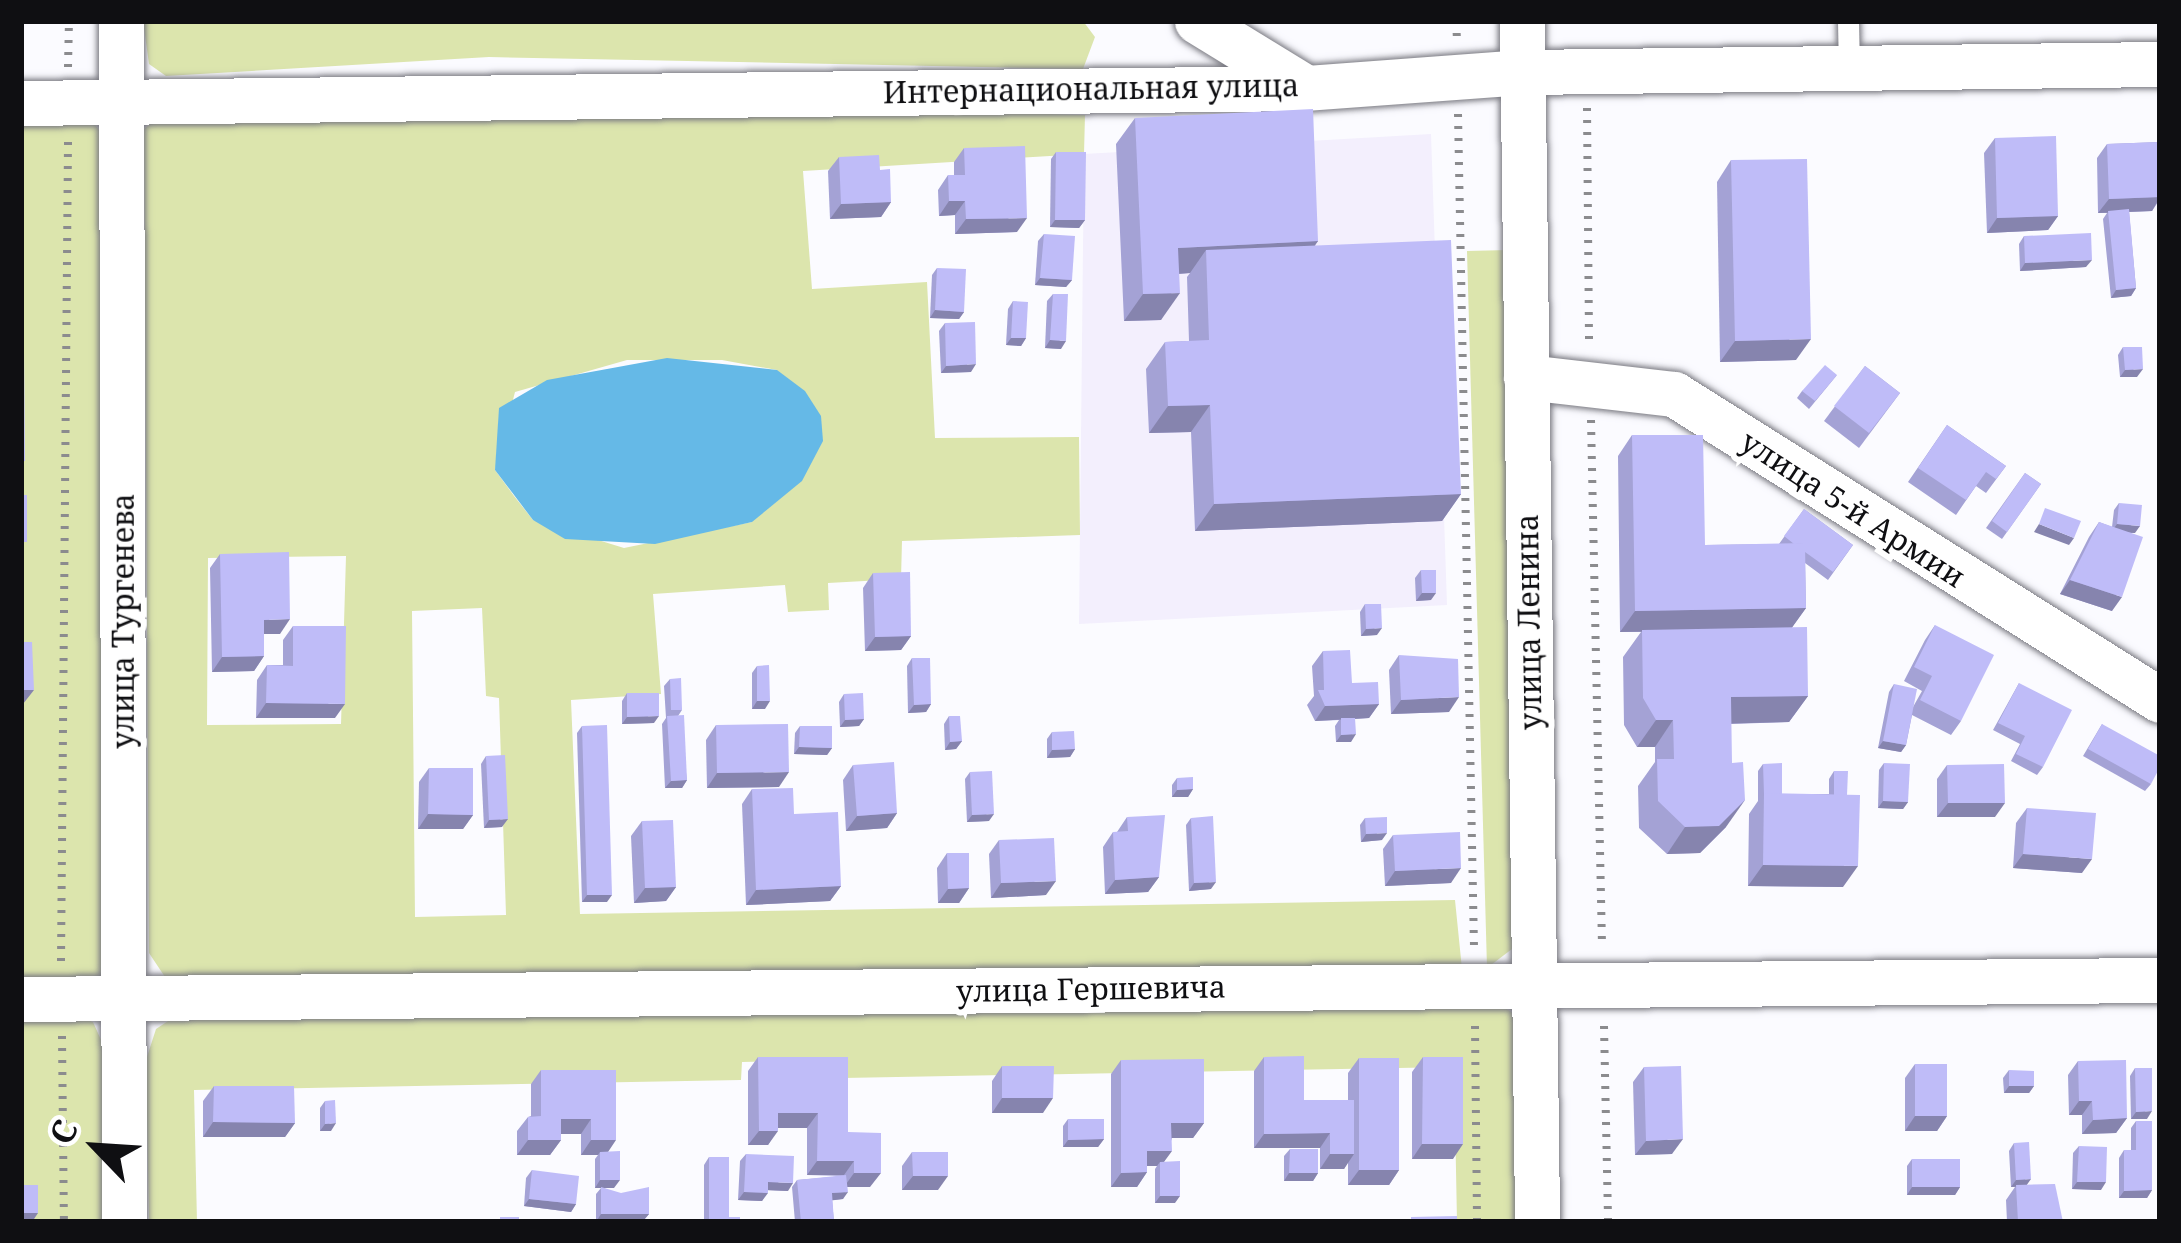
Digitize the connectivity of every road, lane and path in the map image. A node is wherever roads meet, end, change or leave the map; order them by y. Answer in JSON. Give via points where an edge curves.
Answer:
{"nodes":[{"id":1,"x":69,"y":21,"type":"edge"},
{"id":2,"x":121,"y":21,"type":"edge"},
{"id":3,"x":1197,"y":21,"type":"edge"},
{"id":4,"x":1456,"y":21,"type":"edge"},
{"id":5,"x":1522,"y":21,"type":"edge"},
{"id":6,"x":1848,"y":21,"type":"edge"},
{"id":7,"x":2160,"y":64,"type":"edge"},
{"id":8,"x":1849,"y":68,"type":"junction"},
{"id":9,"x":1524,"y":72,"type":"junction"},
{"id":10,"x":1587,"y":72,"type":"junction"},
{"id":11,"x":1457,"y":75,"type":"junction"},
{"id":12,"x":1306,"y":88,"type":"junction"},
{"id":13,"x":21,"y":103,"type":"edge"},
{"id":14,"x":68,"y":103,"type":"junction"},
{"id":15,"x":123,"y":103,"type":"junction"},
{"id":16,"x":1526,"y":377,"type":"junction"},
{"id":17,"x":1590,"y":385,"type":"junction"},
{"id":18,"x":2160,"y":700,"type":"edge"},
{"id":19,"x":2160,"y":980,"type":"edge"},
{"id":20,"x":1603,"y":982,"type":"junction"},
{"id":21,"x":1475,"y":985,"type":"junction"},
{"id":22,"x":1534,"y":985,"type":"junction"},
{"id":23,"x":123,"y":998,"type":"junction"},
{"id":24,"x":41,"y":999,"type":"edge"},
{"id":25,"x":64,"y":1222,"type":"edge"},
{"id":26,"x":124,"y":1222,"type":"edge"},
{"id":27,"x":1477,"y":1222,"type":"edge"},
{"id":28,"x":1537,"y":1222,"type":"edge"},
{"id":29,"x":1608,"y":1222,"type":"edge"}],
"edges":[{"from":1,"to":14,"type":"path"},
{"from":2,"to":15,"type":"street","name":"улица Тургенева"},
{"from":3,"to":12,"type":"street"},
{"from":4,"to":11,"type":"path"},
{"from":5,"to":9,"type":"street","name":"улица Ленина"},
{"from":6,"to":8,"type":"lane"},
{"from":7,"to":8,"type":"street","name":"Интернациональная улица"},
{"from":8,"to":10,"type":"street","name":"Интернациональная улица"},
{"from":9,"to":10,"type":"street","name":"Интернациональная улица"},
{"from":9,"to":11,"type":"street","name":"Интернациональная улица"},
{"from":9,"to":16,"type":"street","name":"улица Ленина"},
{"from":10,"to":17,"type":"path"},
{"from":11,"to":12,"type":"street","name":"Интернациональная улица"},
{"from":11,"to":21,"type":"path"},
{"from":12,"to":15,"type":"street","name":"Интернациональная улица"},
{"from":13,"to":14,"type":"street","name":"Интернациональная улица"},
{"from":14,"to":15,"type":"street","name":"Интернациональная улица"},
{"from":14,"to":24,"type":"path"},
{"from":15,"to":23,"type":"street","name":"улица Тургенева"},
{"from":16,"to":17,"type":"street","name":"улица 5-й Армии"},
{"from":16,"to":22,"type":"street","name":"улица Ленина"},
{"from":17,"to":18,"type":"street","name":"улица 5-й Армии","via":[[1675,394]]},
{"from":17,"to":20,"type":"path"},
{"from":19,"to":20,"type":"street","name":"улица Гершевича"},
{"from":20,"to":22,"type":"street","name":"улица Гершевича"},
{"from":20,"to":29,"type":"path"},
{"from":21,"to":22,"type":"street","name":"улица Гершевича"},
{"from":21,"to":23,"type":"street","name":"улица Гершевича"},
{"from":21,"to":27,"type":"path"},
{"from":22,"to":28,"type":"street","name":"улица Ленина"},
{"from":23,"to":24,"type":"street","name":"улица Гершевича"},
{"from":23,"to":26,"type":"street","name":"улица Тургенева"},
{"from":24,"to":25,"type":"path"}]}
